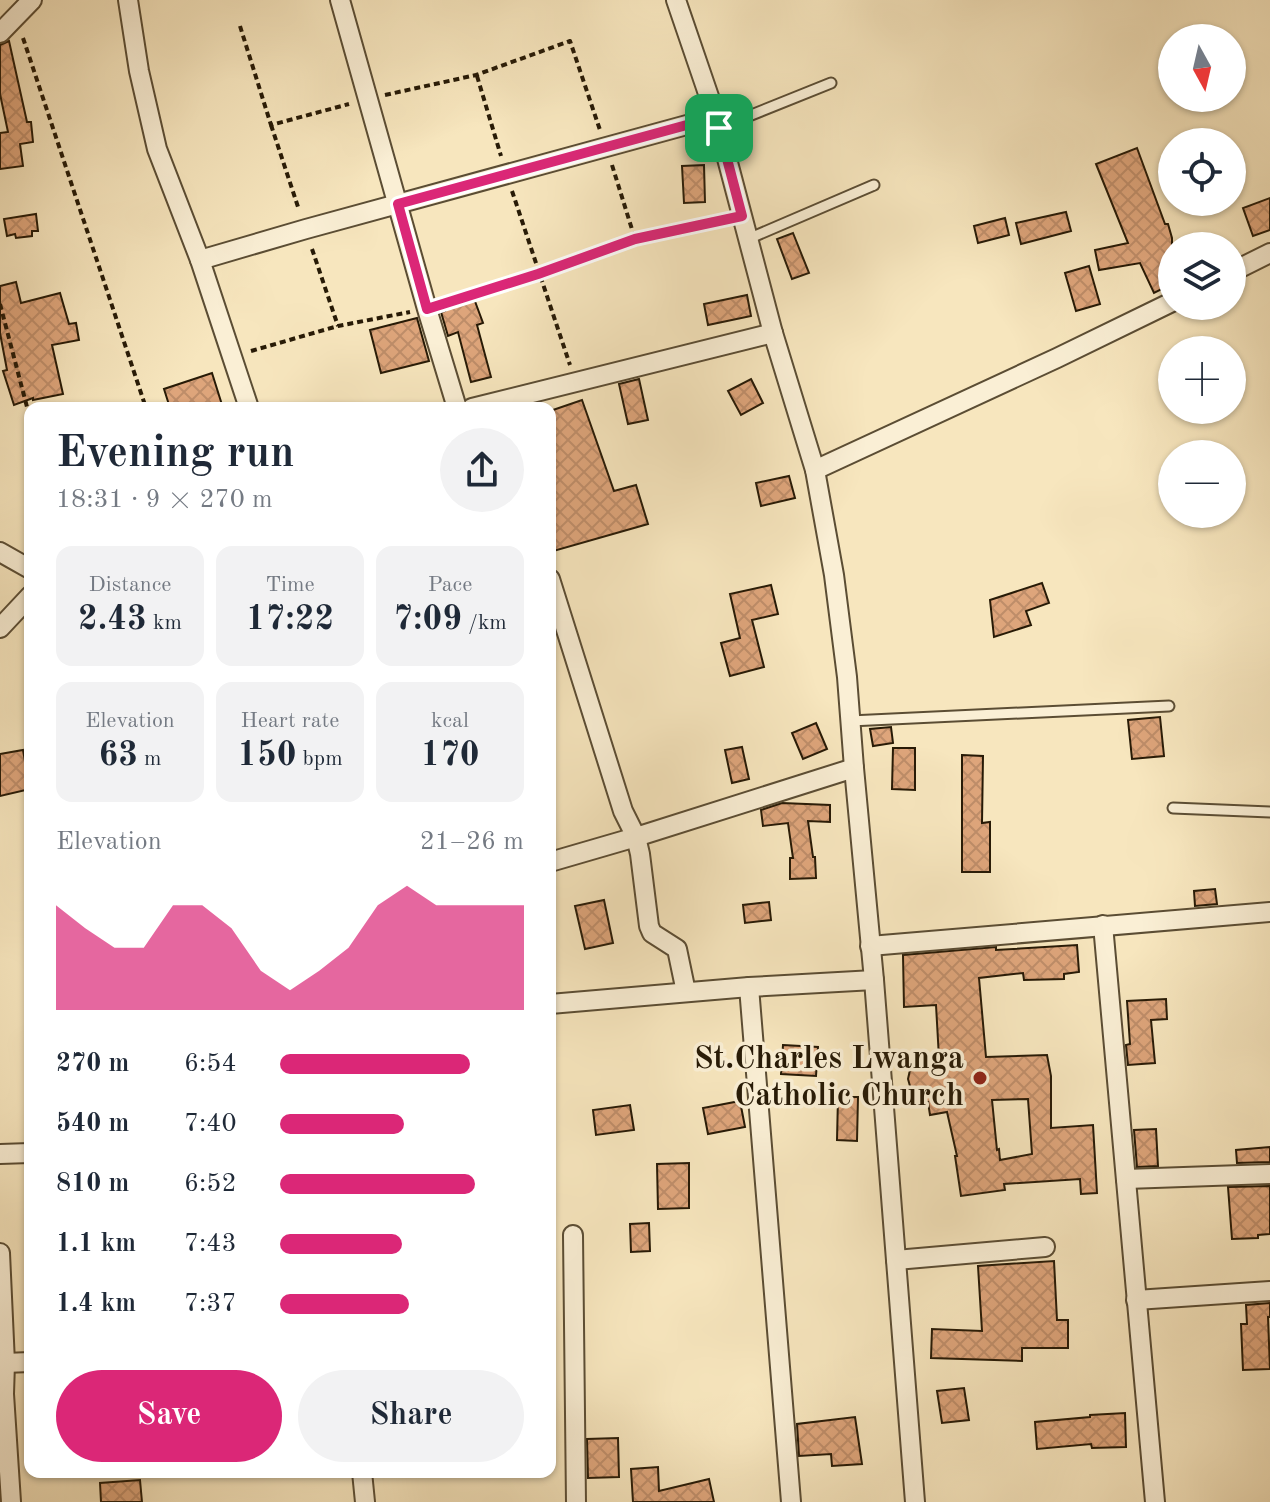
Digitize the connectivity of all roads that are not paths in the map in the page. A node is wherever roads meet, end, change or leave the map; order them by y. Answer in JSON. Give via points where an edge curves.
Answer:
{"nodes":[{"id":1,"x":32,"y":0,"type":"edge"},
{"id":2,"x":128,"y":0,"type":"edge"},
{"id":3,"x":340,"y":0,"type":"edge"},
{"id":4,"x":676,"y":0,"type":"edge"},
{"id":5,"x":0,"y":33,"type":"edge"},
{"id":6,"x":831,"y":83,"type":"dead end"},
{"id":7,"x":718,"y":122,"type":"junction"},
{"id":8,"x":874,"y":185,"type":"dead end"},
{"id":9,"x":398,"y":204,"type":"junction"},
{"id":10,"x":748,"y":239,"type":"junction"},
{"id":11,"x":1270,"y":253,"type":"edge"},
{"id":12,"x":200,"y":260,"type":"junction"},
{"id":13,"x":1246,"y":265,"type":"edge"},
{"id":14,"x":1158,"y":309,"type":"edge"},
{"id":15,"x":773,"y":333,"type":"junction"},
{"id":16,"x":247,"y":402,"type":"edge"},
{"id":17,"x":455,"y":402,"type":"edge"},
{"id":18,"x":496,"y":402,"type":"edge"},
{"id":19,"x":815,"y":470,"type":"junction"},
{"id":20,"x":0,"y":552,"type":"edge"},
{"id":21,"x":24,"y":566,"type":"edge"},
{"id":22,"x":24,"y":602,"type":"edge"},
{"id":23,"x":556,"y":619,"type":"edge"},
{"id":24,"x":0,"y":628,"type":"edge"},
{"id":25,"x":1169,"y":706,"type":"dead end"},
{"id":26,"x":850,"y":721,"type":"junction"},
{"id":27,"x":854,"y":768,"type":"junction"},
{"id":28,"x":1173,"y":808,"type":"dead end"},
{"id":29,"x":1270,"y":812,"type":"edge"},
{"id":30,"x":636,"y":837,"type":"junction"},
{"id":31,"x":556,"y":860,"type":"edge"},
{"id":32,"x":1270,"y":912,"type":"edge"},
{"id":33,"x":1103,"y":925,"type":"junction"},
{"id":34,"x":870,"y":946,"type":"junction"},
{"id":35,"x":874,"y":980,"type":"junction"},
{"id":36,"x":749,"y":987,"type":"junction"},
{"id":37,"x":686,"y":992,"type":"junction"},
{"id":38,"x":556,"y":1003,"type":"edge"},
{"id":39,"x":24,"y":1153,"type":"edge"},
{"id":40,"x":0,"y":1154,"type":"edge"},
{"id":41,"x":1270,"y":1174,"type":"edge"},
{"id":42,"x":1126,"y":1179,"type":"junction"},
{"id":43,"x":573,"y":1235,"type":"dead end"},
{"id":44,"x":1045,"y":1247,"type":"dead end"},
{"id":45,"x":0,"y":1253,"type":"edge"},
{"id":46,"x":896,"y":1260,"type":"junction"},
{"id":47,"x":1270,"y":1291,"type":"edge"},
{"id":48,"x":1136,"y":1300,"type":"junction"},
{"id":49,"x":24,"y":1362,"type":"edge"},
{"id":50,"x":5,"y":1363,"type":"junction"},
{"id":51,"x":2,"y":1394,"type":"edge"},
{"id":52,"x":363,"y":1478,"type":"edge"},
{"id":53,"x":11,"y":1502,"type":"edge"},
{"id":54,"x":365,"y":1502,"type":"edge"},
{"id":55,"x":576,"y":1502,"type":"edge"},
{"id":56,"x":791,"y":1502,"type":"edge"},
{"id":57,"x":915,"y":1502,"type":"edge"},
{"id":58,"x":1155,"y":1502,"type":"edge"}],
"edges":[{"from":1,"to":5,"type":"street"},
{"from":2,"to":12,"type":"street","via":[[157,149]]},
{"from":3,"to":9,"type":"street"},
{"from":4,"to":7,"type":"street"},
{"from":6,"to":7,"type":"lane"},
{"from":7,"to":9,"type":"street"},
{"from":7,"to":10,"type":"street"},
{"from":8,"to":10,"type":"lane"},
{"from":9,"to":12,"type":"street"},
{"from":9,"to":17,"type":"street"},
{"from":10,"to":15,"type":"street"},
{"from":11,"to":13,"type":"street"},
{"from":12,"to":16,"type":"street"},
{"from":14,"to":19,"type":"street"},
{"from":15,"to":18,"type":"street"},
{"from":15,"to":19,"type":"street"},
{"from":19,"to":26,"type":"street","via":[[834,575]]},
{"from":20,"to":21,"type":"street"},
{"from":22,"to":24,"type":"street"},
{"from":23,"to":30,"type":"street"},
{"from":25,"to":26,"type":"lane"},
{"from":26,"to":27,"type":"street"},
{"from":27,"to":30,"type":"street"},
{"from":27,"to":34,"type":"street"},
{"from":28,"to":29,"type":"lane"},
{"from":30,"to":31,"type":"street"},
{"from":30,"to":37,"type":"street","via":[[649,926],[677,949]]},
{"from":32,"to":33,"type":"street"},
{"from":33,"to":34,"type":"street"},
{"from":33,"to":42,"type":"street"},
{"from":34,"to":35,"type":"street"},
{"from":35,"to":36,"type":"street"},
{"from":35,"to":46,"type":"street"},
{"from":36,"to":37,"type":"street"},
{"from":36,"to":56,"type":"street"},
{"from":37,"to":38,"type":"street"},
{"from":39,"to":40,"type":"street"},
{"from":41,"to":42,"type":"street"},
{"from":42,"to":48,"type":"street"},
{"from":43,"to":55,"type":"street"},
{"from":44,"to":46,"type":"street"},
{"from":45,"to":50,"type":"street"},
{"from":46,"to":57,"type":"street"},
{"from":47,"to":48,"type":"street"},
{"from":48,"to":58,"type":"street"},
{"from":49,"to":50,"type":"street"},
{"from":50,"to":51,"type":"street"},
{"from":51,"to":53,"type":"street"},
{"from":52,"to":54,"type":"street"}]}
